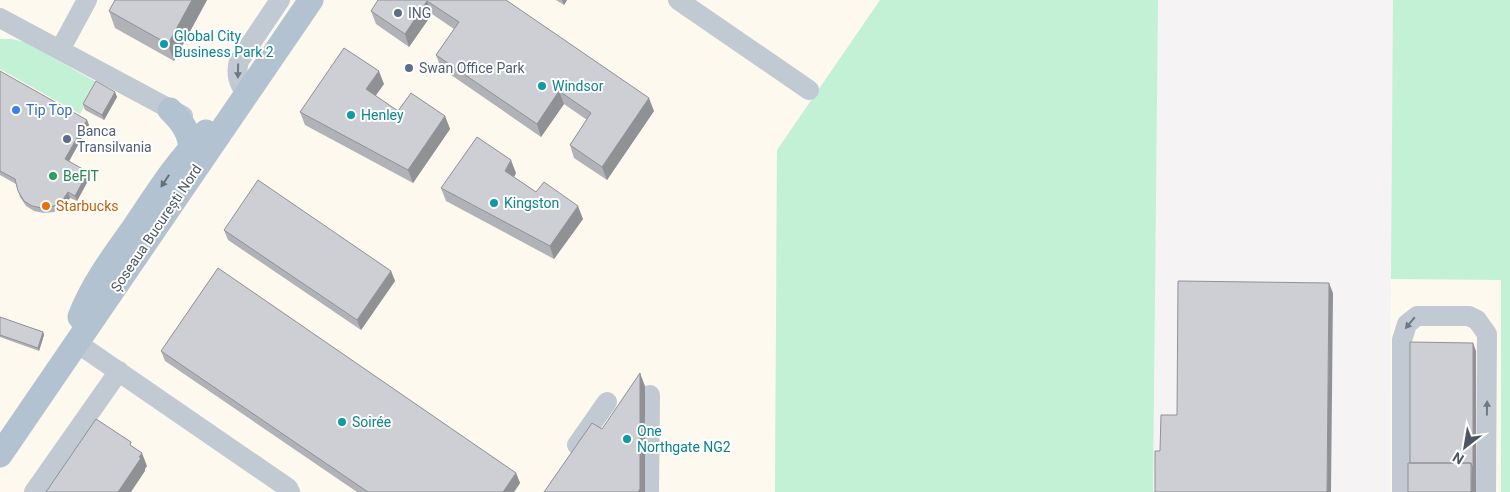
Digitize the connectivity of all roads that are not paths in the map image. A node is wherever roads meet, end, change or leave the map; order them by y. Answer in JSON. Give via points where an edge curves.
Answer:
{"nodes":[{"id":1,"x":87,"y":0,"type":"edge"},
{"id":2,"x":280,"y":0,"type":"edge"},
{"id":3,"x":311,"y":0,"type":"edge"},
{"id":4,"x":678,"y":0,"type":"edge"},
{"id":5,"x":0,"y":18,"type":"edge"},
{"id":6,"x":60,"y":50,"type":"junction"},
{"id":7,"x":809,"y":90,"type":"dead end"},
{"id":8,"x":246,"y":95,"type":"junction"},
{"id":9,"x":170,"y":110,"type":"junction"},
{"id":10,"x":220,"y":123,"type":"junction"},
{"id":11,"x":191,"y":147,"type":"junction"},
{"id":12,"x":182,"y":189,"type":"junction"},
{"id":13,"x":77,"y":343,"type":"junction"},
{"id":14,"x":119,"y":371,"type":"junction"},
{"id":15,"x":650,"y":395,"type":"dead end"},
{"id":16,"x":607,"y":402,"type":"dead end"},
{"id":17,"x":0,"y":456,"type":"edge"},
{"id":18,"x":568,"y":459,"type":"edge"},
{"id":19,"x":34,"y":492,"type":"edge"},
{"id":20,"x":290,"y":492,"type":"edge"},
{"id":21,"x":649,"y":492,"type":"edge"},
{"id":22,"x":1402,"y":492,"type":"edge"},
{"id":23,"x":1486,"y":492,"type":"edge"}],
"edges":[{"from":1,"to":6,"type":"street"},
{"from":2,"to":8,"type":"street","one_way":true,"via":[[239,61],[236,72]]},
{"from":3,"to":8,"type":"main road","name":"Șoseaua București Nord"},
{"from":4,"to":7,"type":"street"},
{"from":5,"to":6,"type":"street"},
{"from":6,"to":9,"type":"street"},
{"from":8,"to":10,"type":"main road","name":"Șoseaua București Nord"},
{"from":9,"to":10,"type":"street","via":[[194,122]]},
{"from":9,"to":11,"type":"main road","via":[[185,127]]},
{"from":10,"to":11,"type":"main road"},
{"from":10,"to":12,"type":"main road","name":"Șoseaua București Nord"},
{"from":11,"to":12,"type":"main road","via":[[188,174]]},
{"from":11,"to":13,"type":"main road","one_way":true,"via":[[92,291],[77,325]]},
{"from":12,"to":13,"type":"main road","name":"Șoseaua București Nord"},
{"from":13,"to":14,"type":"street"},
{"from":13,"to":17,"type":"main road","name":"Șoseaua București Nord"},
{"from":14,"to":19,"type":"street"},
{"from":14,"to":20,"type":"street"},
{"from":15,"to":21,"type":"street"},
{"from":16,"to":18,"type":"street"},
{"from":23,"to":22,"type":"street","one_way":true,"via":[[1487,334],[1477,320],[1469,316],[1417,316],[1407,324],[1402,340]]}]}
